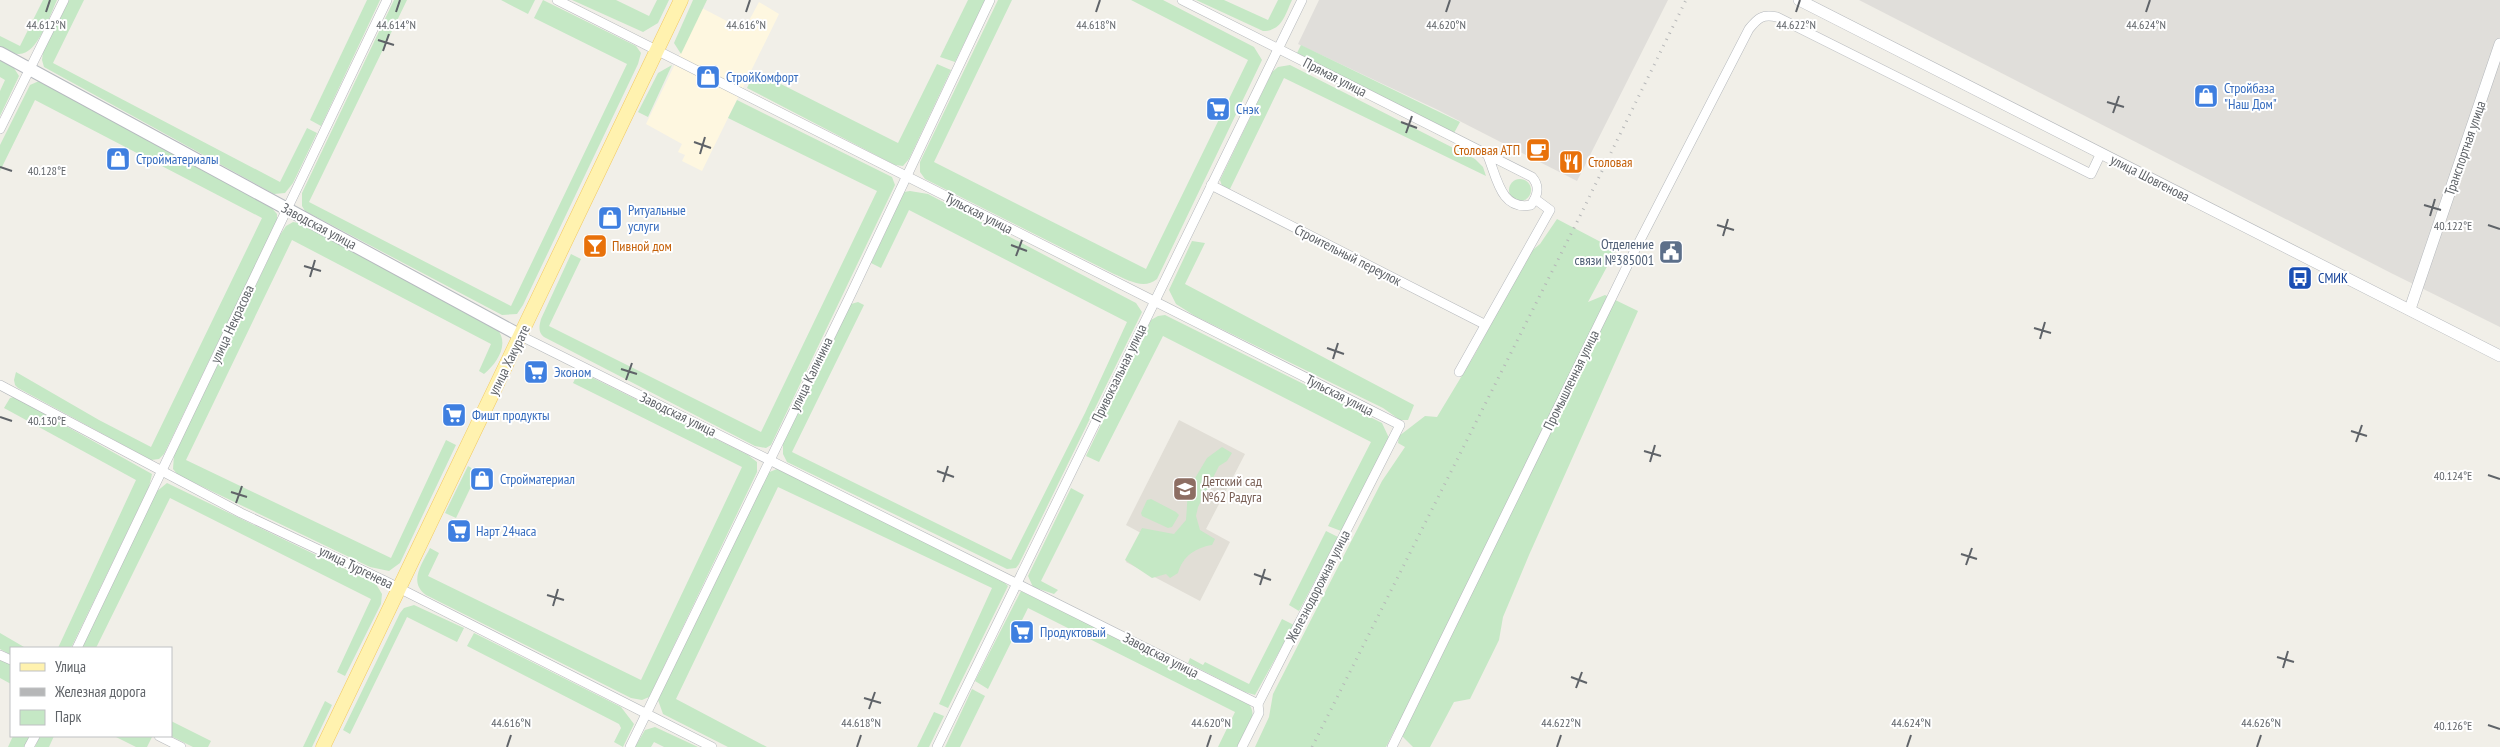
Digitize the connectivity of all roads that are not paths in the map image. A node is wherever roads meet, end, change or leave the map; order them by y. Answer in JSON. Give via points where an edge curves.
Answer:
{"nodes":[{"id":1,"x":64,"y":0,"type":"edge"},
{"id":2,"x":386,"y":0,"type":"edge"},
{"id":3,"x":557,"y":0,"type":"edge"},
{"id":4,"x":680,"y":0,"type":"edge"},
{"id":5,"x":990,"y":0,"type":"edge"},
{"id":6,"x":1182,"y":0,"type":"edge"},
{"id":7,"x":1302,"y":0,"type":"edge"},
{"id":8,"x":1799,"y":0,"type":"edge"},
{"id":9,"x":2500,"y":44,"type":"edge"},
{"id":10,"x":1278,"y":48,"type":"junction"},
{"id":11,"x":657,"y":50,"type":"junction"},
{"id":12,"x":0,"y":53,"type":"edge"},
{"id":13,"x":29,"y":69,"type":"junction"},
{"id":14,"x":0,"y":129,"type":"edge"},
{"id":15,"x":2101,"y":153,"type":"junction"},
{"id":16,"x":1488,"y":156,"type":"junction"},
{"id":17,"x":907,"y":176,"type":"junction"},
{"id":18,"x":1211,"y":185,"type":"junction"},
{"id":19,"x":1535,"y":199,"type":"junction"},
{"id":20,"x":287,"y":209,"type":"junction"},
{"id":21,"x":1154,"y":302,"type":"junction"},
{"id":22,"x":2410,"y":309,"type":"junction"},
{"id":23,"x":1484,"y":324,"type":"junction"},
{"id":24,"x":521,"y":336,"type":"junction"},
{"id":25,"x":2500,"y":356,"type":"edge"},
{"id":26,"x":1459,"y":372,"type":"dead end"},
{"id":27,"x":0,"y":385,"type":"edge"},
{"id":28,"x":1400,"y":425,"type":"joint"},
{"id":29,"x":769,"y":459,"type":"junction"},
{"id":30,"x":162,"y":472,"type":"junction"},
{"id":31,"x":1017,"y":582,"type":"junction"},
{"id":32,"x":400,"y":589,"type":"junction"},
{"id":33,"x":77,"y":647,"type":"edge"},
{"id":34,"x":1258,"y":704,"type":"junction"},
{"id":35,"x":646,"y":714,"type":"junction"},
{"id":36,"x":161,"y":737,"type":"edge"},
{"id":37,"x":181,"y":747,"type":"edge"},
{"id":38,"x":323,"y":747,"type":"edge"},
{"id":39,"x":630,"y":747,"type":"edge"},
{"id":40,"x":712,"y":747,"type":"edge"},
{"id":41,"x":937,"y":747,"type":"edge"},
{"id":42,"x":1242,"y":747,"type":"edge"},
{"id":43,"x":1392,"y":747,"type":"edge"}],
"edges":[{"from":1,"to":13,"type":"street"},
{"from":2,"to":20,"type":"street","name":"улица Некрасова"},
{"from":3,"to":11,"type":"street","name":"Тульская улица"},
{"from":4,"to":11,"type":"main road","name":"улица Хакурате"},
{"from":5,"to":17,"type":"street","name":"улица Калинина"},
{"from":6,"to":10,"type":"street","name":"Прямая улица"},
{"from":7,"to":10,"type":"street","name":"Привокзальная улица"},
{"from":8,"to":15,"type":"street","name":"улица Шовгенова"},
{"from":9,"to":22,"type":"street","name":"Транспортная улица"},
{"from":10,"to":16,"type":"street","name":"Прямая улица"},
{"from":10,"to":18,"type":"street","name":"Привокзальная улица"},
{"from":11,"to":17,"type":"street","name":"Тульская улица"},
{"from":11,"to":24,"type":"main road","name":"улица Хакурате"},
{"from":12,"to":13,"type":"main road","name":"Заводская улица"},
{"from":13,"to":14,"type":"street"},
{"from":13,"to":20,"type":"main road","name":"Заводская улица"},
{"from":15,"to":22,"type":"street","name":"улица Шовгенова"},
{"from":15,"to":43,"type":"street","name":"Промышленная улица","via":[[2091,174],[1778,17],[1758,17],[1634,252]]},
{"from":16,"to":19,"type":"street","name":"Прямая улица","via":[[1532,177],[1537,183]]},
{"from":16,"to":19,"type":"street","via":[[1504,195],[1512,204],[1524,206],[1532,204]]},
{"from":17,"to":21,"type":"street","name":"Тульская улица"},
{"from":17,"to":29,"type":"street","name":"улица Калинина"},
{"from":18,"to":21,"type":"street","name":"Привокзальная улица"},
{"from":18,"to":23,"type":"street","name":"Строительный переулок"},
{"from":19,"to":23,"type":"street","via":[[1550,210]]},
{"from":20,"to":24,"type":"main road","name":"Заводская улица"},
{"from":20,"to":30,"type":"street","name":"улица Некрасова"},
{"from":21,"to":28,"type":"street","name":"Тульская улица"},
{"from":21,"to":31,"type":"street","name":"Привокзальная улица"},
{"from":22,"to":25,"type":"street","name":"улица Шовгенова"},
{"from":23,"to":26,"type":"street"},
{"from":24,"to":29,"type":"street","name":"Заводская улица"},
{"from":24,"to":32,"type":"main road","name":"улица Хакурате"},
{"from":27,"to":30,"type":"street","name":"улица Тургенева"},
{"from":28,"to":34,"type":"street","name":"Железнодорожная улица"},
{"from":29,"to":31,"type":"street","name":"Заводская улица"},
{"from":29,"to":35,"type":"street","name":"улица Калинина"},
{"from":30,"to":32,"type":"street","name":"улица Тургенева"},
{"from":30,"to":33,"type":"street","name":"улица Некрасова"},
{"from":31,"to":34,"type":"street","name":"Заводская улица"},
{"from":31,"to":41,"type":"street","name":"Привокзальная улица"},
{"from":32,"to":35,"type":"street","name":"улица Тургенева"},
{"from":32,"to":38,"type":"main road","name":"улица Хакурате"},
{"from":34,"to":42,"type":"street","name":"Железнодорожная улица","via":[[1259,713]]},
{"from":35,"to":39,"type":"street","name":"улица Калинина"},
{"from":35,"to":40,"type":"street","name":"улица Тургенева"},
{"from":36,"to":37,"type":"street"}]}
